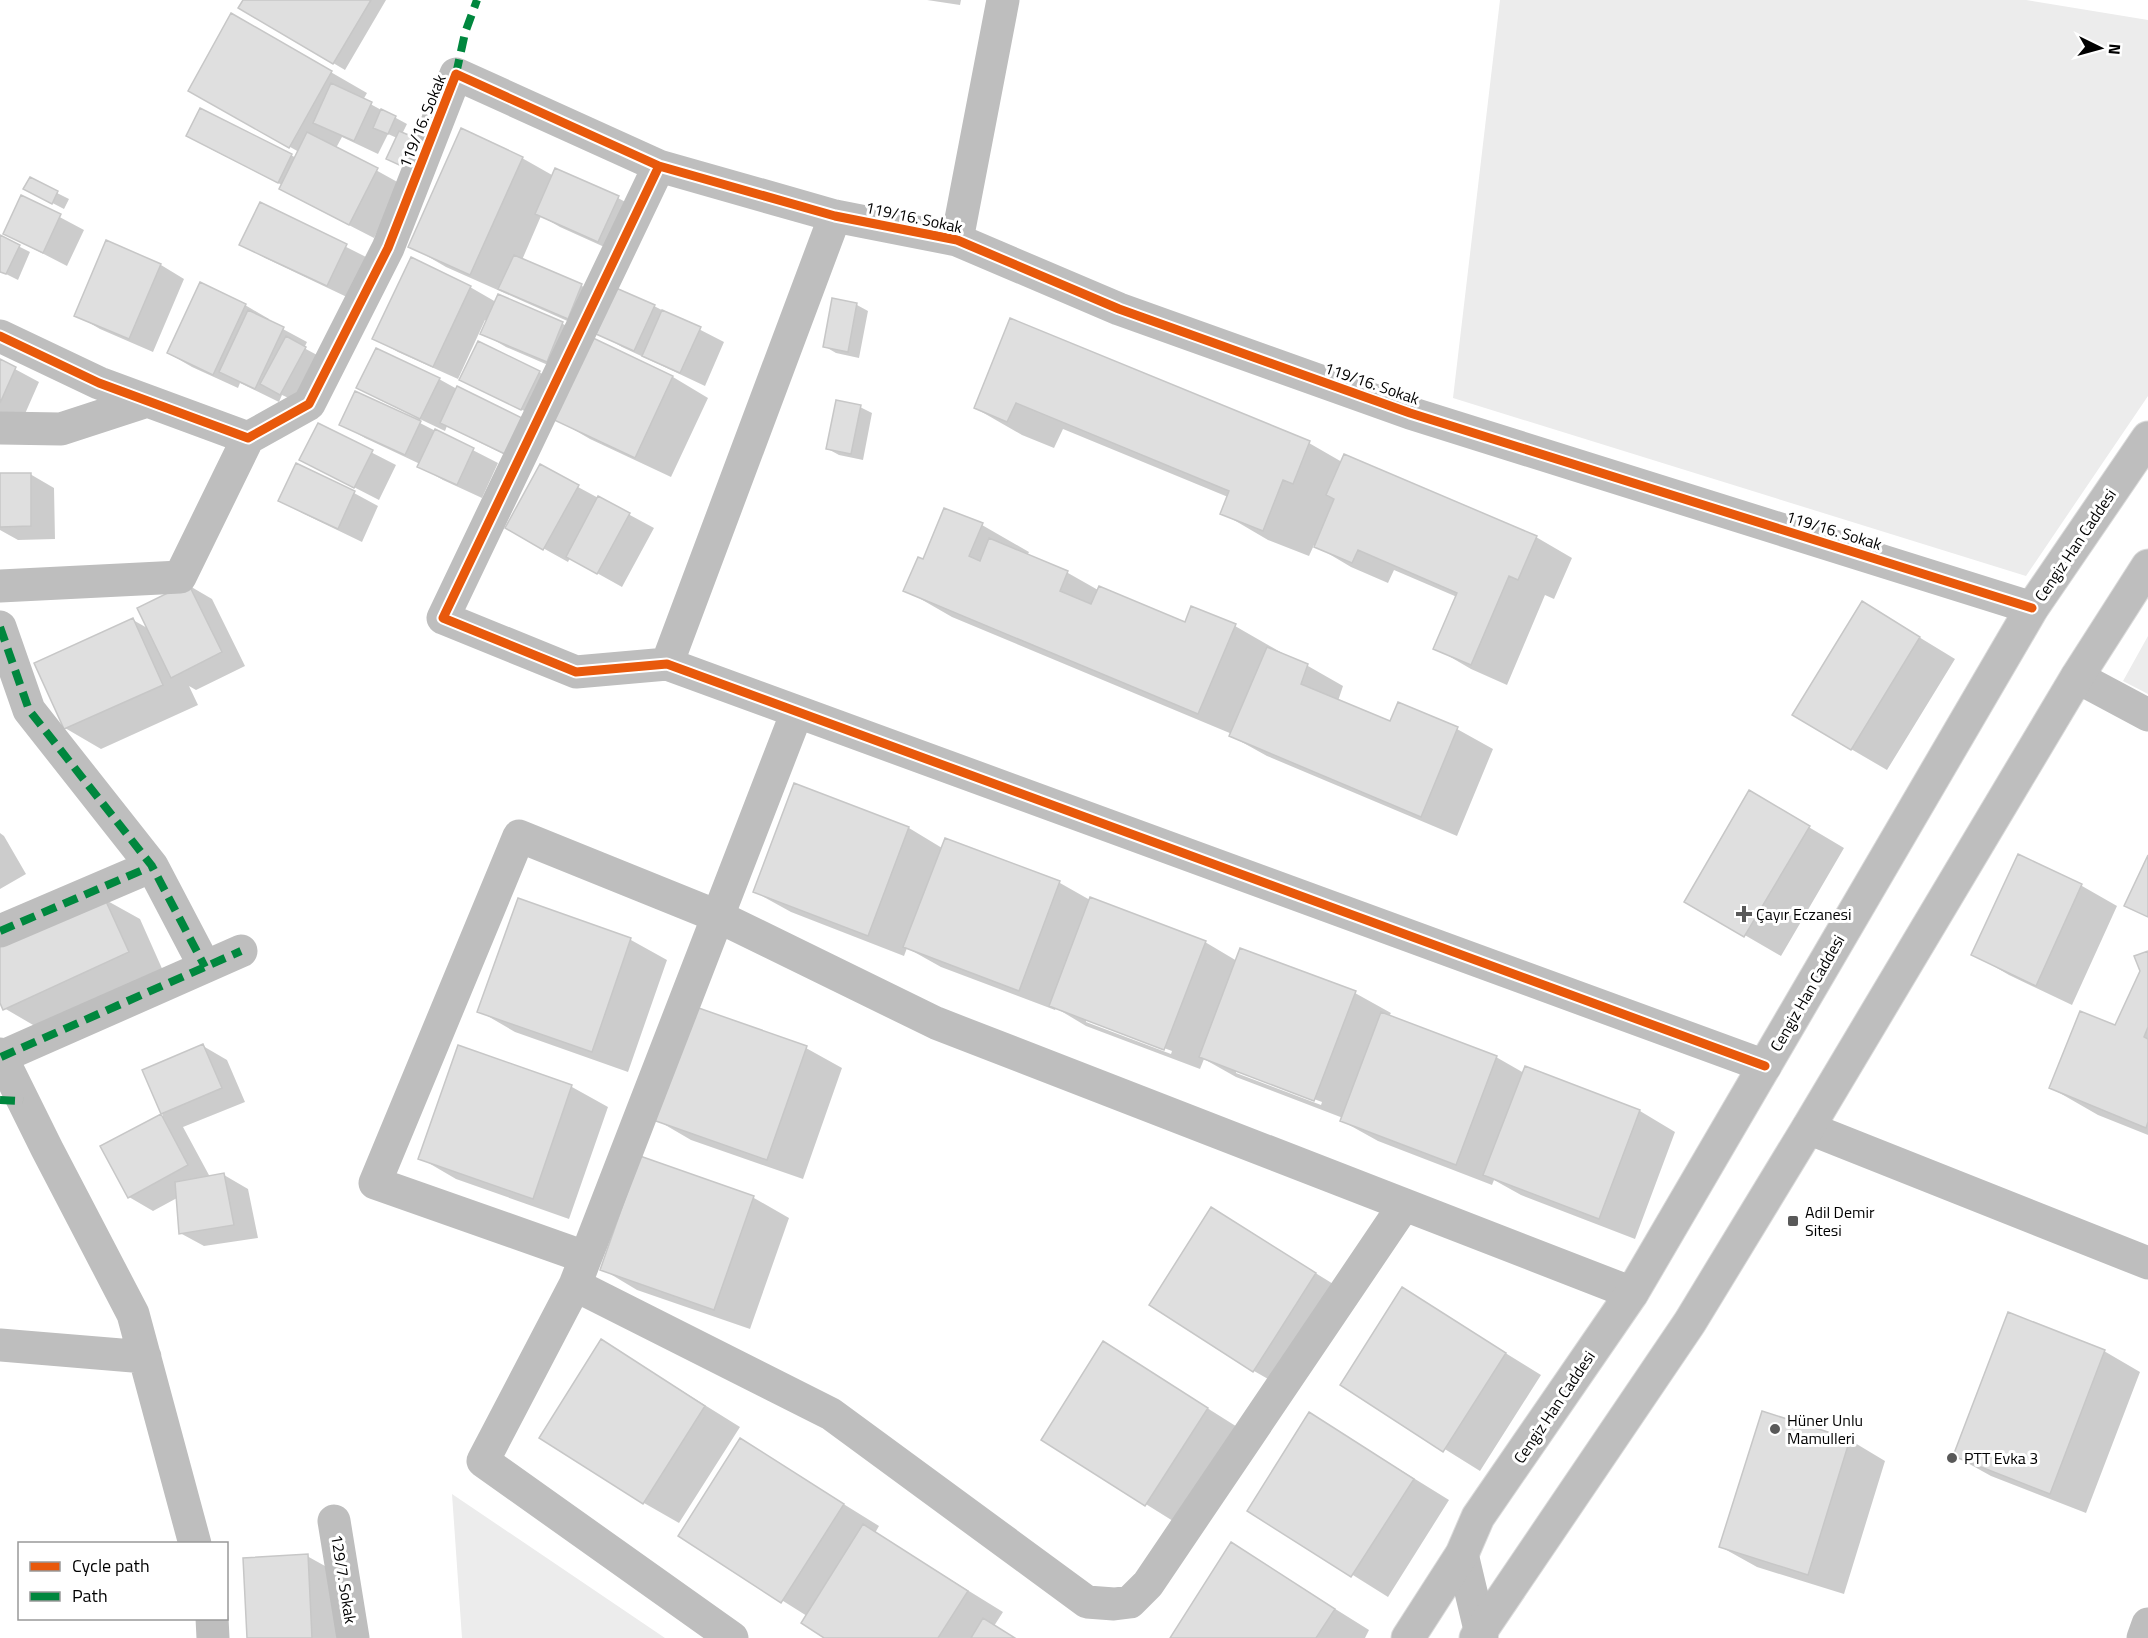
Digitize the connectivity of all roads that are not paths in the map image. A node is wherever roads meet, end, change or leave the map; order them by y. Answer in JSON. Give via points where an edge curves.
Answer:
{"nodes":[{"id":1,"x":1004,"y":0,"type":"edge"},
{"id":2,"x":659,"y":165,"type":"junction"},
{"id":3,"x":835,"y":216,"type":"junction"},
{"id":4,"x":957,"y":240,"type":"junction"},
{"id":5,"x":0,"y":336,"type":"edge"},
{"id":6,"x":147,"y":401,"type":"junction"},
{"id":7,"x":0,"y":428,"type":"edge"},
{"id":8,"x":248,"y":438,"type":"junction"},
{"id":9,"x":2148,"y":438,"type":"edge"},
{"id":10,"x":2148,"y":566,"type":"edge"},
{"id":11,"x":0,"y":586,"type":"edge"},
{"id":12,"x":2032,"y":608,"type":"junction"},
{"id":13,"x":0,"y":627,"type":"edge"},
{"id":14,"x":667,"y":664,"type":"junction"},
{"id":15,"x":2077,"y":677,"type":"junction"},
{"id":16,"x":796,"y":712,"type":"junction"},
{"id":17,"x":2148,"y":715,"type":"edge"},
{"id":18,"x":152,"y":866,"type":"junction"},
{"id":19,"x":717,"y":916,"type":"junction"},
{"id":20,"x":0,"y":931,"type":"edge"},
{"id":21,"x":241,"y":951,"type":"dead end"},
{"id":22,"x":205,"y":966,"type":"junction"},
{"id":23,"x":1,"y":1055,"type":"edge"},
{"id":24,"x":1765,"y":1066,"type":"junction"},
{"id":25,"x":12,"y":1100,"type":"edge"},
{"id":26,"x":1808,"y":1128,"type":"junction"},
{"id":27,"x":1404,"y":1205,"type":"junction"},
{"id":28,"x":2148,"y":1263,"type":"edge"},
{"id":29,"x":580,"y":1271,"type":"junction"},
{"id":30,"x":1632,"y":1293,"type":"junction"},
{"id":31,"x":0,"y":1345,"type":"edge"},
{"id":32,"x":145,"y":1357,"type":"junction"},
{"id":33,"x":334,"y":1521,"type":"dead end"},
{"id":34,"x":194,"y":1542,"type":"edge"},
{"id":35,"x":1462,"y":1554,"type":"junction"},
{"id":36,"x":212,"y":1620,"type":"edge"},
{"id":37,"x":2148,"y":1624,"type":"edge"},
{"id":38,"x":1480,"y":1635,"type":"edge"},
{"id":39,"x":213,"y":1638,"type":"edge"},
{"id":40,"x":353,"y":1638,"type":"edge"},
{"id":41,"x":732,"y":1638,"type":"edge"},
{"id":42,"x":1408,"y":1638,"type":"edge"},
{"id":43,"x":2143,"y":1638,"type":"edge"}],
"edges":[{"from":1,"to":4,"type":"street"},
{"from":2,"to":3,"type":"street","name":"119/16. Sokak"},
{"from":2,"to":8,"type":"street","name":"119/16. Sokak","via":[[456,74],[388,248],[309,404]]},
{"from":2,"to":14,"type":"street","via":[[443,618],[576,672]]},
{"from":3,"to":4,"type":"street","name":"119/16. Sokak"},
{"from":3,"to":14,"type":"street"},
{"from":4,"to":12,"type":"street","name":"119/16. Sokak","via":[[1119,309],[1410,413]]},
{"from":5,"to":6,"type":"street"},
{"from":6,"to":7,"type":"street","via":[[61,429]]},
{"from":6,"to":8,"type":"street"},
{"from":8,"to":11,"type":"street","via":[[180,577]]},
{"from":9,"to":12,"type":"street","name":"Cengiz Han Caddesi"},
{"from":10,"to":15,"type":"street"},
{"from":12,"to":24,"type":"street","name":"Cengiz Han Caddesi"},
{"from":13,"to":18,"type":"street","via":[[29,710]]},
{"from":14,"to":16,"type":"street"},
{"from":15,"to":17,"type":"street"},
{"from":15,"to":26,"type":"street"},
{"from":16,"to":19,"type":"street"},
{"from":16,"to":24,"type":"street"},
{"from":18,"to":20,"type":"street"},
{"from":18,"to":22,"type":"street"},
{"from":19,"to":27,"type":"street","via":[[936,1023]]},
{"from":19,"to":29,"type":"street"},
{"from":19,"to":29,"type":"street","via":[[519,836],[375,1183]]},
{"from":21,"to":22,"type":"street"},
{"from":22,"to":23,"type":"street"},
{"from":23,"to":25,"type":"street"},
{"from":24,"to":30,"type":"street","name":"Cengiz Han Caddesi"},
{"from":25,"to":32,"type":"street","via":[[133,1314]]},
{"from":26,"to":28,"type":"street"},
{"from":26,"to":38,"type":"street","via":[[1690,1322]]},
{"from":27,"to":29,"type":"street","via":[[1148,1584],[1130,1602],[1114,1604],[1087,1602],[831,1414]]},
{"from":27,"to":30,"type":"street"},
{"from":29,"to":41,"type":"street","via":[[483,1461]]},
{"from":30,"to":35,"type":"street","name":"Cengiz Han Caddesi","via":[[1478,1517]]},
{"from":31,"to":32,"type":"street"},
{"from":32,"to":34,"type":"street"},
{"from":33,"to":40,"type":"street","name":"129/7. Sokak"},
{"from":35,"to":38,"type":"street"},
{"from":35,"to":42,"type":"street","name":"Cengiz Han Caddesi"},
{"from":36,"to":39,"type":"street"},
{"from":37,"to":43,"type":"street"}]}
